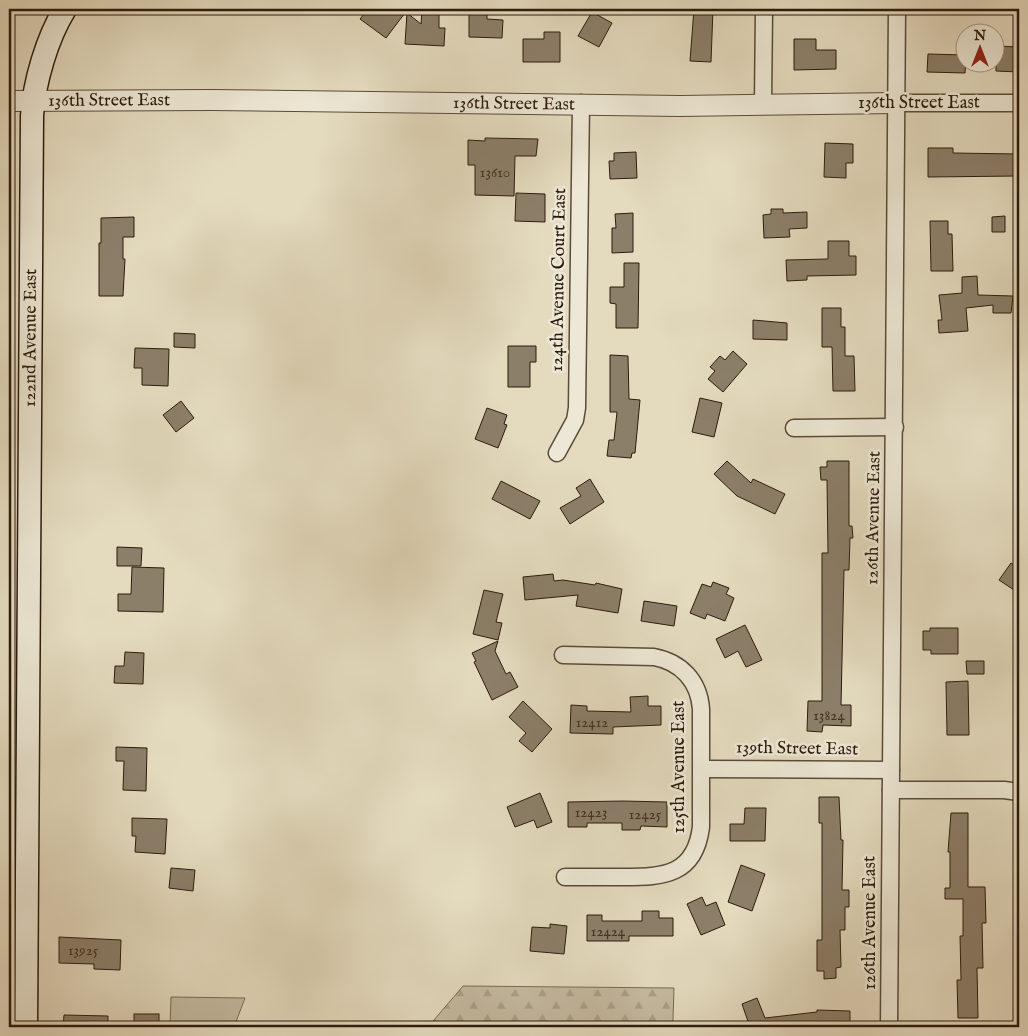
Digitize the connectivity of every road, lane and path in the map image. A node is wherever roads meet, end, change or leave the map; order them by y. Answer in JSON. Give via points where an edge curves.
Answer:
{"nodes":[{"id":1,"x":65,"y":9,"type":"edge"},
{"id":2,"x":764,"y":9,"type":"edge"},
{"id":3,"x":897,"y":9,"type":"edge"},
{"id":4,"x":33,"y":100,"type":"junction"},
{"id":5,"x":9,"y":101,"type":"edge"},
{"id":6,"x":581,"y":103,"type":"junction"},
{"id":7,"x":897,"y":103,"type":"junction"},
{"id":8,"x":1019,"y":103,"type":"edge"},
{"id":9,"x":763,"y":104,"type":"junction"},
{"id":10,"x":895,"y":427,"type":"junction"},
{"id":11,"x":794,"y":428,"type":"dead end"},
{"id":12,"x":556,"y":453,"type":"dead end"},
{"id":13,"x":563,"y":655,"type":"dead end"},
{"id":14,"x":702,"y":768,"type":"junction"},
{"id":15,"x":891,"y":770,"type":"junction"},
{"id":16,"x":891,"y":790,"type":"junction"},
{"id":17,"x":1019,"y":792,"type":"edge"},
{"id":18,"x":565,"y":877,"type":"dead end"},
{"id":19,"x":26,"y":1027,"type":"edge"},
{"id":20,"x":890,"y":1027,"type":"edge"}],
"edges":[{"from":1,"to":4,"type":"main road","name":"122nd Avenue East","via":[[54,27]]},
{"from":2,"to":9,"type":"street"},
{"from":3,"to":7,"type":"street","name":"126th Avenue East"},
{"from":4,"to":5,"type":"street","name":"136th Street East"},
{"from":4,"to":6,"type":"street","name":"136th Street East","via":[[464,105]]},
{"from":4,"to":19,"type":"main road","name":"122nd Avenue East"},
{"from":6,"to":9,"type":"street","name":"136th Street East"},
{"from":6,"to":12,"type":"street","name":"124th Avenue Court East","via":[[577,408],[575,420]]},
{"from":7,"to":8,"type":"street","name":"136th Street East"},
{"from":7,"to":9,"type":"street","name":"136th Street East"},
{"from":7,"to":10,"type":"street","name":"126th Avenue East"},
{"from":10,"to":11,"type":"street"},
{"from":10,"to":15,"type":"street","name":"126th Avenue East"},
{"from":13,"to":14,"type":"street","name":"125th Avenue East","via":[[654,657],[686,672],[698,691],[702,709]]},
{"from":14,"to":15,"type":"street","name":"139th Street East"},
{"from":14,"to":18,"type":"street","name":"125th Avenue East","via":[[699,842],[690,859],[670,874]]},
{"from":15,"to":16,"type":"street","name":"126th Avenue East"},
{"from":16,"to":17,"type":"street"},
{"from":16,"to":20,"type":"street","name":"126th Avenue East"}]}
